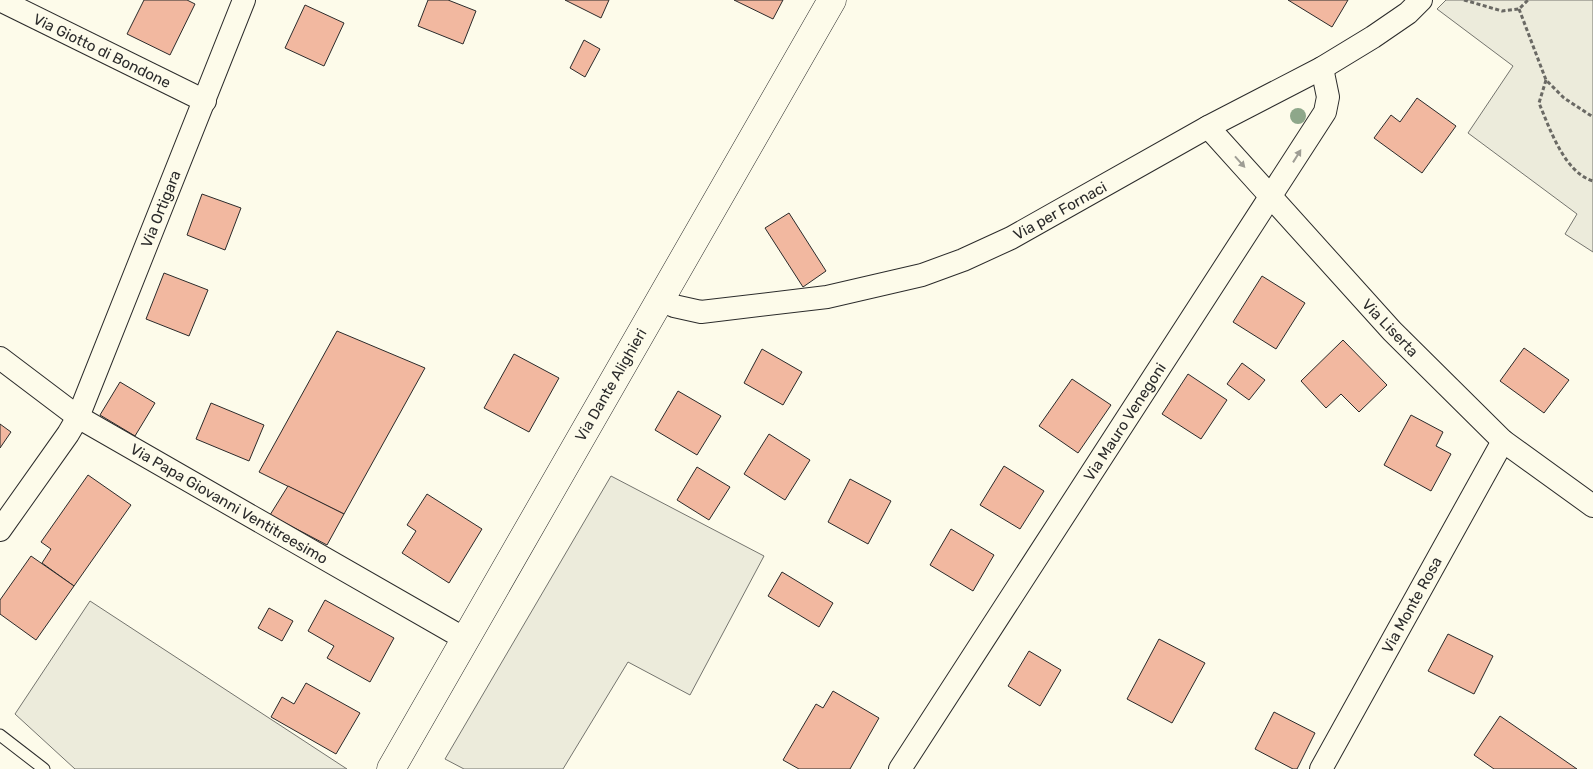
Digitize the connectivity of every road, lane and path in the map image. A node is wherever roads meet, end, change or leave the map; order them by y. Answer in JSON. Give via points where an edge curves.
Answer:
{"nodes":[{"id":1,"x":0,"y":0,"type":"edge"},
{"id":2,"x":244,"y":0,"type":"edge"},
{"id":3,"x":832,"y":0,"type":"edge"},
{"id":4,"x":1421,"y":0,"type":"edge"},
{"id":5,"x":1464,"y":0,"type":"edge"},
{"id":6,"x":1528,"y":0,"type":"edge"},
{"id":7,"x":1519,"y":9,"type":"junction"},
{"id":8,"x":1322,"y":68,"type":"junction"},
{"id":9,"x":1546,"y":80,"type":"junction"},
{"id":10,"x":205,"y":101,"type":"junction"},
{"id":11,"x":1593,"y":117,"type":"edge"},
{"id":12,"x":1208,"y":127,"type":"junction"},
{"id":13,"x":1593,"y":181,"type":"edge"},
{"id":14,"x":1271,"y":197,"type":"junction"},
{"id":15,"x":660,"y":300,"type":"junction"},
{"id":16,"x":0,"y":358,"type":"edge"},
{"id":17,"x":78,"y":417,"type":"junction"},
{"id":18,"x":1503,"y":441,"type":"junction"},
{"id":19,"x":1593,"y":506,"type":"edge"},
{"id":20,"x":0,"y":530,"type":"edge"},
{"id":21,"x":465,"y":639,"type":"junction"},
{"id":22,"x":0,"y":735,"type":"edge"},
{"id":23,"x":44,"y":769,"type":"edge"},
{"id":24,"x":391,"y":769,"type":"edge"},
{"id":25,"x":900,"y":769,"type":"edge"},
{"id":26,"x":1321,"y":769,"type":"edge"}],
"edges":[{"from":1,"to":10,"type":"street","name":"Via Giotto di Bondone"},
{"from":2,"to":10,"type":"street","name":"Via Ortigara"},
{"from":3,"to":15,"type":"street","name":"Via Dante Alighieri"},
{"from":4,"to":8,"type":"street","name":"Via per Fornaci","via":[[1373,37]]},
{"from":5,"to":7,"type":"path","via":[[1502,11]]},
{"from":6,"to":7,"type":"path"},
{"from":7,"to":9,"type":"path"},
{"from":8,"to":12,"type":"street","name":"Via per Fornaci"},
{"from":14,"to":8,"type":"street","name":"Via Mauro Venegoni","one_way":true,"via":[[1325,112],[1328,97]]},
{"from":9,"to":11,"type":"path","via":[[1564,98]]},
{"from":9,"to":13,"type":"path","via":[[1539,103],[1552,133],[1566,160],[1586,179]]},
{"from":10,"to":17,"type":"street","name":"Via Ortigara"},
{"from":12,"to":14,"type":"street","name":"Via Liserta","one_way":true},
{"from":12,"to":15,"type":"street","name":"Via per Fornaci","via":[[1011,238],[922,275],[827,297],[701,312]]},
{"from":14,"to":18,"type":"street","name":"Via Liserta","via":[[1392,331]]},
{"from":14,"to":25,"type":"street","name":"Via Mauro Venegoni"},
{"from":15,"to":21,"type":"street","name":"Via Dante Alighieri"},
{"from":16,"to":17,"type":"street","name":"Via Papa Giovanni Ventitreesimo"},
{"from":17,"to":20,"type":"street","name":"Via Ortigara"},
{"from":17,"to":21,"type":"street","name":"Via Papa Giovanni Ventitreesimo"},
{"from":18,"to":19,"type":"street","name":"Via Liserta"},
{"from":18,"to":26,"type":"street","name":"Via Monte Rosa"},
{"from":21,"to":24,"type":"street","name":"Via Dante Alighieri"},
{"from":22,"to":23,"type":"lane"}]}
